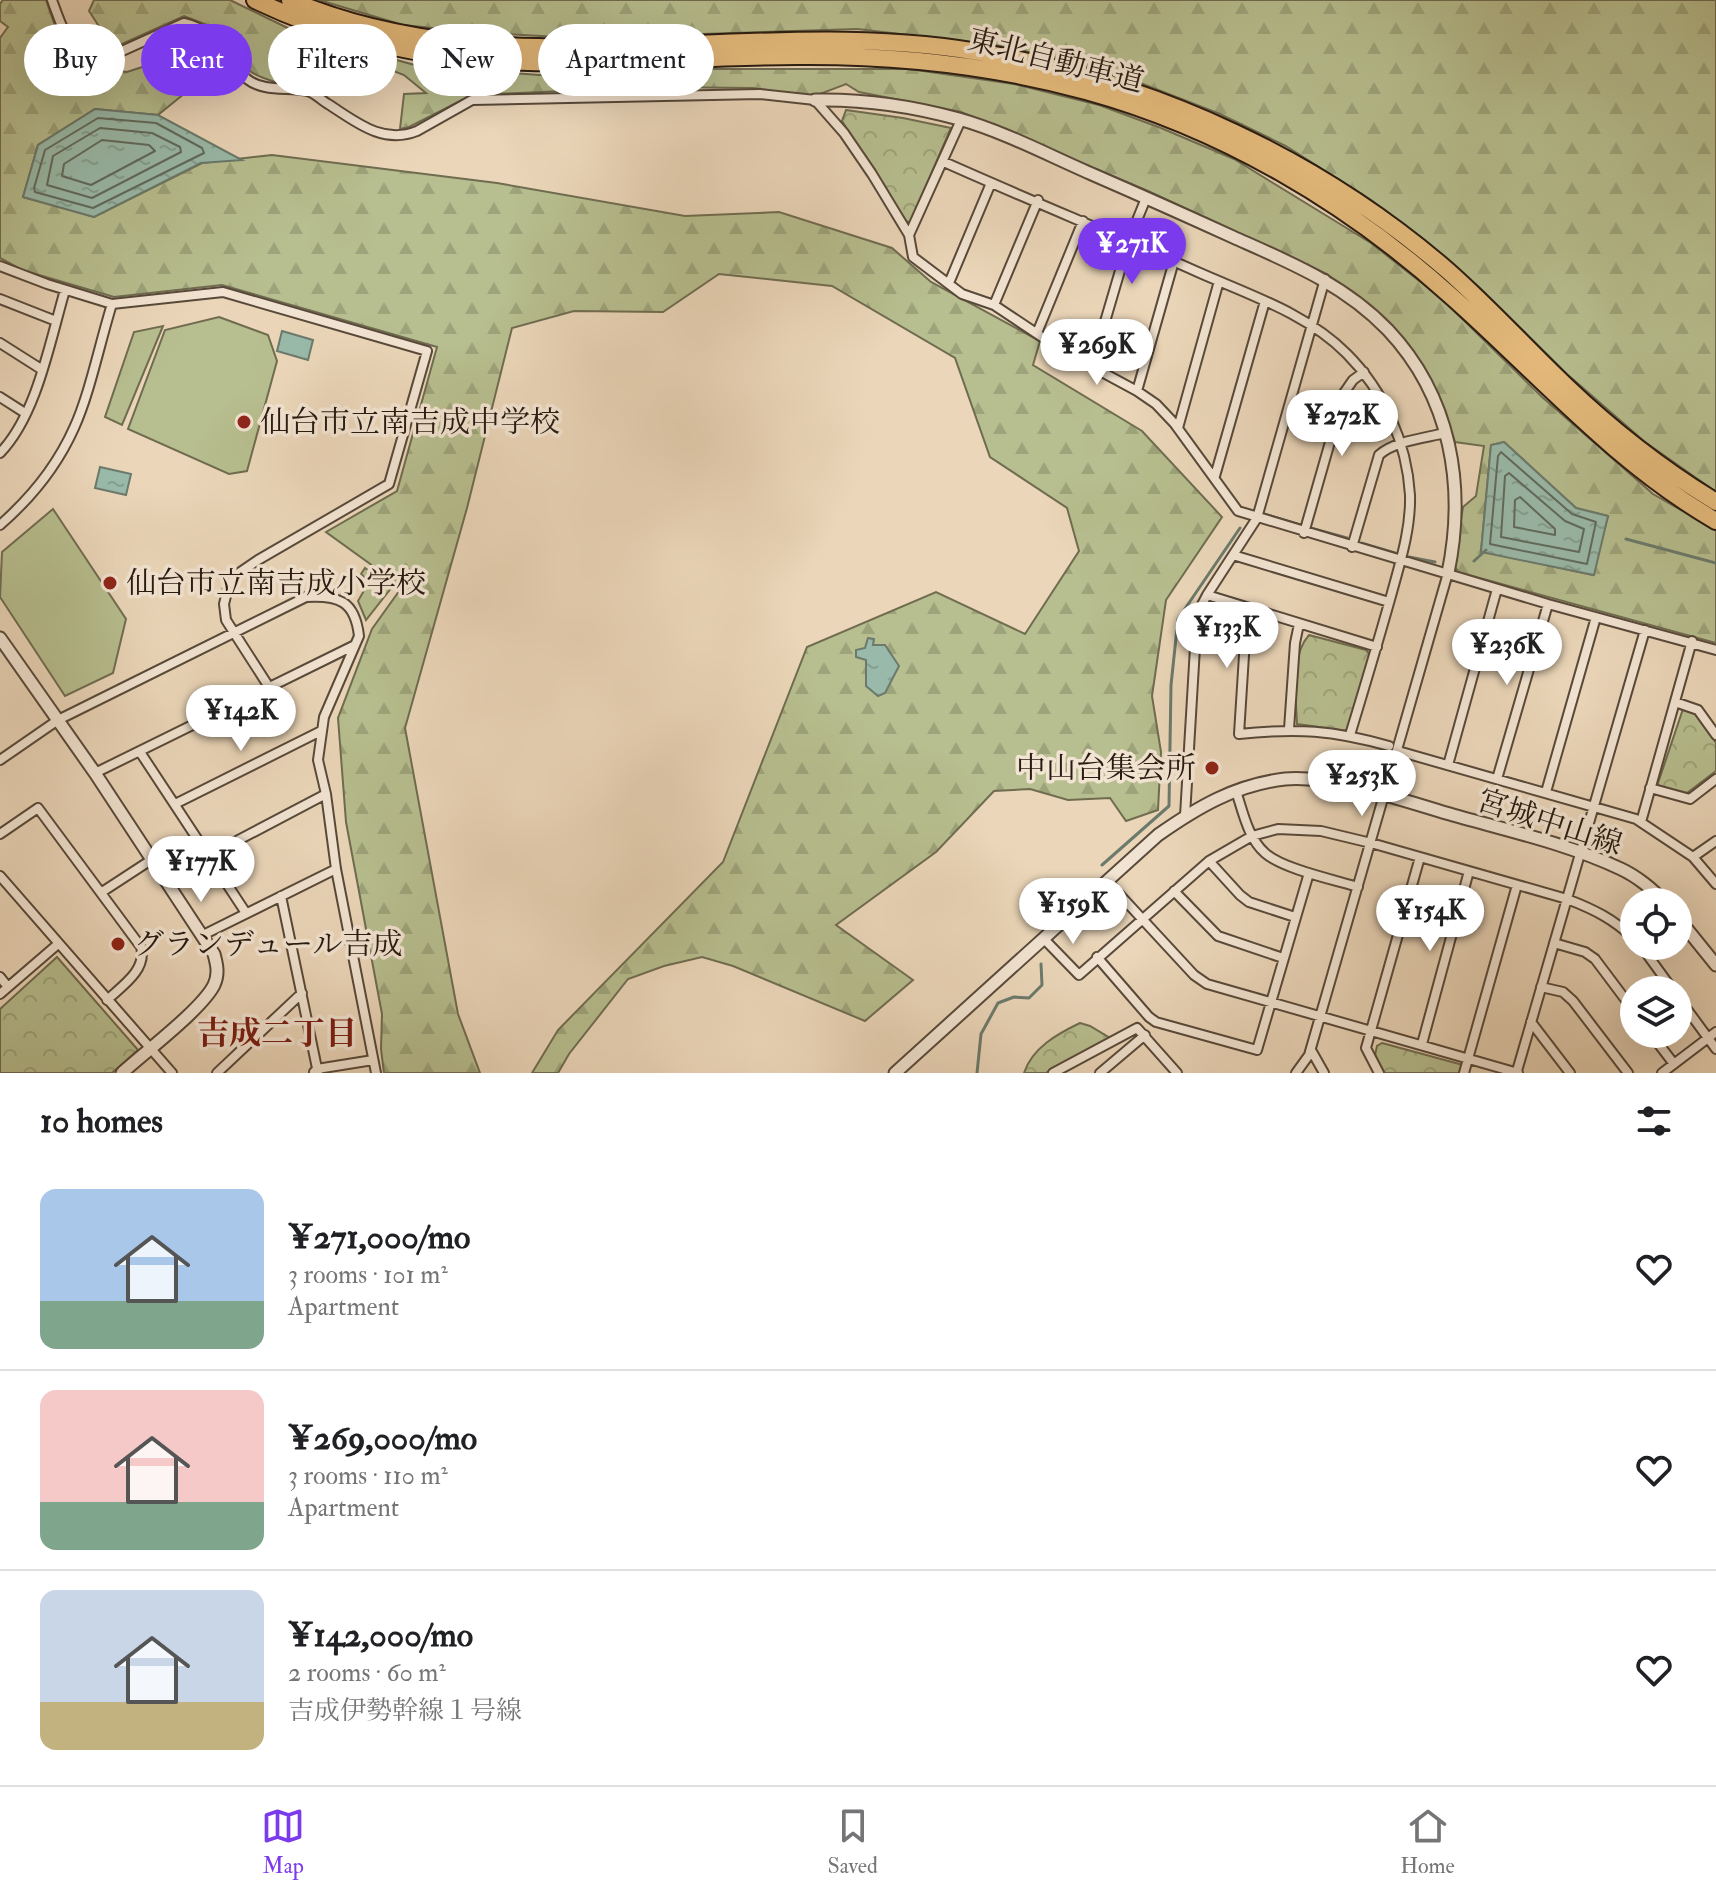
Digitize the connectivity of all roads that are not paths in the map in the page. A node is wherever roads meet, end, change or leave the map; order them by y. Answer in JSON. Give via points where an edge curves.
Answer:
{"nodes":[{"id":1,"x":52,"y":0,"type":"edge"},
{"id":2,"x":255,"y":0,"type":"edge"},
{"id":3,"x":290,"y":0,"type":"edge"},
{"id":4,"x":815,"y":100,"type":"junction"},
{"id":5,"x":961,"y":120,"type":"junction"},
{"id":6,"x":944,"y":162,"type":"junction"},
{"id":7,"x":991,"y":183,"type":"junction"},
{"id":8,"x":1146,"y":198,"type":"junction"},
{"id":9,"x":1038,"y":200,"type":"junction"},
{"id":10,"x":1083,"y":221,"type":"junction"},
{"id":11,"x":909,"y":235,"type":"junction"},
{"id":12,"x":1129,"y":240,"type":"junction"},
{"id":13,"x":1174,"y":261,"type":"junction"},
{"id":14,"x":0,"y":266,"type":"edge"},
{"id":15,"x":1325,"y":279,"type":"junction"},
{"id":16,"x":1219,"y":281,"type":"junction"},
{"id":17,"x":949,"y":283,"type":"junction"},
{"id":18,"x":65,"y":290,"type":"junction"},
{"id":19,"x":0,"y":299,"type":"edge"},
{"id":20,"x":1265,"y":301,"type":"junction"},
{"id":21,"x":112,"y":304,"type":"junction"},
{"id":22,"x":994,"y":305,"type":"junction"},
{"id":23,"x":56,"y":321,"type":"junction"},
{"id":24,"x":1311,"y":325,"type":"junction"},
{"id":25,"x":1037,"y":333,"type":"junction"},
{"id":26,"x":0,"y":343,"type":"edge"},
{"id":27,"x":1092,"y":366,"type":"junction"},
{"id":28,"x":41,"y":369,"type":"junction"},
{"id":29,"x":1364,"y":372,"type":"junction"},
{"id":30,"x":1137,"y":391,"type":"junction"},
{"id":31,"x":0,"y":397,"type":"edge"},
{"id":32,"x":25,"y":413,"type":"junction"},
{"id":33,"x":1178,"y":428,"type":"junction"},
{"id":34,"x":1445,"y":433,"type":"junction"},
{"id":35,"x":1400,"y":445,"type":"junction"},
{"id":36,"x":1,"y":452,"type":"edge"},
{"id":37,"x":1215,"y":476,"type":"junction"},
{"id":38,"x":1716,"y":502,"type":"edge"},
{"id":39,"x":1257,"y":518,"type":"junction"},
{"id":40,"x":1716,"y":521,"type":"edge"},
{"id":41,"x":0,"y":525,"type":"edge"},
{"id":42,"x":1304,"y":533,"type":"junction"},
{"id":43,"x":1352,"y":547,"type":"junction"},
{"id":44,"x":1233,"y":555,"type":"junction"},
{"id":45,"x":1401,"y":560,"type":"junction"},
{"id":46,"x":1448,"y":573,"type":"junction"},
{"id":47,"x":1497,"y":589,"type":"junction"},
{"id":48,"x":1207,"y":595,"type":"junction"},
{"id":49,"x":1389,"y":602,"type":"junction"},
{"id":50,"x":1548,"y":604,"type":"junction"},
{"id":51,"x":1247,"y":608,"type":"junction"},
{"id":52,"x":1596,"y":617,"type":"junction"},
{"id":53,"x":1299,"y":624,"type":"junction"},
{"id":54,"x":1645,"y":630,"type":"junction"},
{"id":55,"x":233,"y":633,"type":"junction"},
{"id":56,"x":0,"y":638,"type":"edge"},
{"id":57,"x":1692,"y":641,"type":"junction"},
{"id":58,"x":354,"y":646,"type":"junction"},
{"id":59,"x":1377,"y":647,"type":"junction"},
{"id":60,"x":1716,"y":650,"type":"edge"},
{"id":61,"x":4,"y":651,"type":"edge"},
{"id":62,"x":269,"y":687,"type":"junction"},
{"id":63,"x":1675,"y":702,"type":"junction"},
{"id":64,"x":58,"y":720,"type":"junction"},
{"id":65,"x":1289,"y":729,"type":"junction"},
{"id":66,"x":321,"y":731,"type":"junction"},
{"id":67,"x":1350,"y":735,"type":"junction"},
{"id":68,"x":1716,"y":735,"type":"edge"},
{"id":69,"x":1393,"y":749,"type":"junction"},
{"id":70,"x":140,"y":752,"type":"junction"},
{"id":71,"x":0,"y":760,"type":"edge"},
{"id":72,"x":1448,"y":765,"type":"junction"},
{"id":73,"x":95,"y":773,"type":"junction"},
{"id":74,"x":1497,"y":779,"type":"junction"},
{"id":75,"x":1716,"y":779,"type":"edge"},
{"id":76,"x":1650,"y":788,"type":"junction"},
{"id":77,"x":1236,"y":791,"type":"junction"},
{"id":78,"x":1546,"y":792,"type":"junction"},
{"id":79,"x":326,"y":794,"type":"junction"},
{"id":80,"x":1385,"y":795,"type":"junction"},
{"id":81,"x":175,"y":804,"type":"junction"},
{"id":82,"x":1593,"y":806,"type":"junction"},
{"id":83,"x":1185,"y":816,"type":"junction"},
{"id":84,"x":1641,"y":822,"type":"junction"},
{"id":85,"x":0,"y":834,"type":"edge"},
{"id":86,"x":1252,"y":836,"type":"junction"},
{"id":87,"x":1716,"y":841,"type":"edge"},
{"id":88,"x":1371,"y":843,"type":"junction"},
{"id":89,"x":1580,"y":851,"type":"junction"},
{"id":90,"x":210,"y":855,"type":"junction"},
{"id":91,"x":1420,"y":857,"type":"junction"},
{"id":92,"x":1693,"y":857,"type":"junction"},
{"id":93,"x":151,"y":860,"type":"junction"},
{"id":94,"x":1209,"y":861,"type":"junction"},
{"id":95,"x":336,"y":869,"type":"junction"},
{"id":96,"x":1469,"y":871,"type":"junction"},
{"id":97,"x":1309,"y":873,"type":"junction"},
{"id":98,"x":0,"y":876,"type":"edge"},
{"id":99,"x":1107,"y":881,"type":"junction"},
{"id":100,"x":1716,"y":884,"type":"edge"},
{"id":101,"x":1517,"y":885,"type":"junction"},
{"id":102,"x":1358,"y":887,"type":"junction"},
{"id":103,"x":1646,"y":888,"type":"edge"},
{"id":104,"x":1174,"y":891,"type":"junction"},
{"id":105,"x":102,"y":892,"type":"junction"},
{"id":106,"x":281,"y":896,"type":"junction"},
{"id":107,"x":1567,"y":899,"type":"junction"},
{"id":108,"x":246,"y":913,"type":"junction"},
{"id":109,"x":1295,"y":917,"type":"junction"},
{"id":110,"x":1142,"y":919,"type":"junction"},
{"id":111,"x":1620,"y":926,"type":"edge"},
{"id":112,"x":1692,"y":935,"type":"edge"},
{"id":113,"x":201,"y":936,"type":"junction"},
{"id":114,"x":1044,"y":939,"type":"junction"},
{"id":115,"x":1554,"y":943,"type":"junction"},
{"id":116,"x":58,"y":944,"type":"junction"},
{"id":117,"x":1097,"y":957,"type":"junction"},
{"id":118,"x":1283,"y":958,"type":"junction"},
{"id":119,"x":1716,"y":965,"type":"edge"},
{"id":120,"x":0,"y":977,"type":"edge"},
{"id":121,"x":8,"y":987,"type":"junction"},
{"id":122,"x":1541,"y":987,"type":"junction"},
{"id":123,"x":1620,"y":992,"type":"edge"},
{"id":124,"x":302,"y":993,"type":"junction"},
{"id":125,"x":0,"y":994,"type":"edge"},
{"id":126,"x":107,"y":1000,"type":"junction"},
{"id":127,"x":1270,"y":1001,"type":"junction"},
{"id":128,"x":1321,"y":1015,"type":"junction"},
{"id":129,"x":1692,"y":1016,"type":"edge"},
{"id":130,"x":1531,"y":1022,"type":"junction"},
{"id":131,"x":1371,"y":1029,"type":"junction"},
{"id":132,"x":1716,"y":1032,"type":"edge"},
{"id":133,"x":1145,"y":1035,"type":"junction"},
{"id":134,"x":1708,"y":1038,"type":"junction"},
{"id":135,"x":1422,"y":1044,"type":"junction"},
{"id":136,"x":150,"y":1047,"type":"junction"},
{"id":137,"x":1662,"y":1048,"type":"edge"},
{"id":138,"x":1716,"y":1049,"type":"edge"},
{"id":139,"x":1311,"y":1050,"type":"junction"},
{"id":140,"x":1468,"y":1057,"type":"junction"},
{"id":141,"x":373,"y":1060,"type":"junction"},
{"id":142,"x":1674,"y":1064,"type":"junction"},
{"id":143,"x":316,"y":1072,"type":"edge"},
{"id":144,"x":1175,"y":1072,"type":"edge"},
{"id":145,"x":1518,"y":1072,"type":"edge"},
{"id":146,"x":122,"y":1073,"type":"edge"},
{"id":147,"x":172,"y":1073,"type":"edge"},
{"id":148,"x":217,"y":1073,"type":"edge"},
{"id":149,"x":376,"y":1073,"type":"edge"},
{"id":150,"x":895,"y":1073,"type":"edge"},
{"id":151,"x":1053,"y":1073,"type":"edge"},
{"id":152,"x":1100,"y":1073,"type":"edge"},
{"id":153,"x":1296,"y":1073,"type":"edge"},
{"id":154,"x":1324,"y":1073,"type":"edge"},
{"id":155,"x":1379,"y":1073,"type":"edge"},
{"id":156,"x":1464,"y":1073,"type":"edge"},
{"id":157,"x":1570,"y":1073,"type":"edge"},
{"id":158,"x":1628,"y":1073,"type":"edge"},
{"id":159,"x":1662,"y":1073,"type":"edge"}],
"edges":[{"from":1,"to":4,"type":"street","via":[[71,42],[83,52],[111,56],[184,23],[195,25],[247,79],[309,91],[365,128],[387,135],[417,131],[472,100],[760,94]]},
{"from":2,"to":40,"type":"highway","name":"東北自動車道","via":[[302,22],[373,44],[453,59],[559,64],[793,56],[908,59],[995,70],[1138,107],[1259,161],[1391,244],[1607,443]]},
{"from":3,"to":38,"type":"highway","name":"東北自動車道","via":[[379,29],[494,47],[586,50],[833,40],[953,47],[1062,70],[1149,96],[1270,150],[1392,228],[1446,270],[1604,421],[1660,467]]},
{"from":4,"to":5,"type":"street","via":[[889,104]]},
{"from":4,"to":11,"type":"street","via":[[844,133]]},
{"from":5,"to":6,"type":"street"},
{"from":5,"to":8,"type":"street"},
{"from":6,"to":7,"type":"street"},
{"from":6,"to":11,"type":"street"},
{"from":7,"to":9,"type":"street"},
{"from":7,"to":17,"type":"street"},
{"from":8,"to":12,"type":"street"},
{"from":8,"to":15,"type":"street"},
{"from":9,"to":10,"type":"street"},
{"from":9,"to":22,"type":"street"},
{"from":10,"to":12,"type":"street"},
{"from":10,"to":25,"type":"street"},
{"from":11,"to":17,"type":"street","via":[[913,257]]},
{"from":12,"to":13,"type":"street"},
{"from":12,"to":27,"type":"street"},
{"from":13,"to":16,"type":"street"},
{"from":13,"to":30,"type":"street"},
{"from":14,"to":18,"type":"street"},
{"from":15,"to":24,"type":"street"},
{"from":15,"to":34,"type":"street","via":[[1389,332],[1429,388]]},
{"from":16,"to":20,"type":"street"},
{"from":16,"to":33,"type":"street"},
{"from":17,"to":22,"type":"street","via":[[962,294]]},
{"from":18,"to":21,"type":"street"},
{"from":18,"to":23,"type":"street"},
{"from":19,"to":23,"type":"street"},
{"from":20,"to":24,"type":"street"},
{"from":20,"to":37,"type":"street"},
{"from":21,"to":41,"type":"street","via":[[74,428],[47,475]]},
{"from":21,"to":55,"type":"street","via":[[223,292],[427,351],[389,484],[236,575],[224,604]]},
{"from":22,"to":25,"type":"street"},
{"from":23,"to":28,"type":"street"},
{"from":24,"to":29,"type":"street"},
{"from":24,"to":39,"type":"street"},
{"from":25,"to":27,"type":"street"},
{"from":26,"to":28,"type":"street"},
{"from":27,"to":30,"type":"street"},
{"from":28,"to":32,"type":"street"},
{"from":29,"to":35,"type":"street","via":[[1387,407]]},
{"from":29,"to":42,"type":"street","via":[[1344,393]]},
{"from":30,"to":33,"type":"street"},
{"from":31,"to":32,"type":"street"},
{"from":32,"to":36,"type":"street"},
{"from":33,"to":37,"type":"street"},
{"from":34,"to":35,"type":"street"},
{"from":34,"to":46,"type":"street","via":[[1457,502]]},
{"from":35,"to":43,"type":"street","via":[[1379,455]]},
{"from":35,"to":45,"type":"street","via":[[1410,497]]},
{"from":37,"to":39,"type":"street","via":[[1238,511]]},
{"from":39,"to":42,"type":"street"},
{"from":39,"to":44,"type":"street"},
{"from":42,"to":43,"type":"street"},
{"from":43,"to":45,"type":"street"},
{"from":44,"to":48,"type":"street"},
{"from":44,"to":49,"type":"street"},
{"from":45,"to":46,"type":"street"},
{"from":45,"to":49,"type":"street"},
{"from":46,"to":47,"type":"street"},
{"from":46,"to":69,"type":"street"},
{"from":47,"to":50,"type":"street"},
{"from":47,"to":72,"type":"street"},
{"from":48,"to":51,"type":"street"},
{"from":48,"to":83,"type":"street","via":[[1197,614]]},
{"from":49,"to":59,"type":"street"},
{"from":50,"to":52,"type":"street"},
{"from":50,"to":74,"type":"street"},
{"from":51,"to":53,"type":"street"},
{"from":51,"to":65,"type":"street","via":[[1239,734]]},
{"from":52,"to":54,"type":"street"},
{"from":52,"to":78,"type":"street"},
{"from":53,"to":59,"type":"street"},
{"from":53,"to":65,"type":"street"},
{"from":54,"to":57,"type":"street"},
{"from":54,"to":82,"type":"street"},
{"from":55,"to":58,"type":"street","via":[[306,597],[321,596],[338,598],[350,607],[358,623]]},
{"from":55,"to":62,"type":"street"},
{"from":55,"to":64,"type":"street"},
{"from":56,"to":61,"type":"street"},
{"from":57,"to":60,"type":"street"},
{"from":57,"to":63,"type":"street"},
{"from":58,"to":62,"type":"street"},
{"from":58,"to":66,"type":"street"},
{"from":59,"to":67,"type":"street"},
{"from":61,"to":64,"type":"street"},
{"from":62,"to":70,"type":"street"},
{"from":63,"to":68,"type":"street","via":[[1698,710]]},
{"from":63,"to":76,"type":"street"},
{"from":64,"to":71,"type":"street"},
{"from":64,"to":73,"type":"street"},
{"from":65,"to":67,"type":"street"},
{"from":66,"to":79,"type":"street","via":[[318,760]]},
{"from":66,"to":81,"type":"street"},
{"from":67,"to":69,"type":"street"},
{"from":69,"to":72,"type":"street"},
{"from":69,"to":80,"type":"street"},
{"from":70,"to":73,"type":"street"},
{"from":70,"to":81,"type":"street"},
{"from":72,"to":74,"type":"street"},
{"from":73,"to":93,"type":"street"},
{"from":74,"to":78,"type":"street"},
{"from":75,"to":76,"type":"street","via":[[1690,799]]},
{"from":76,"to":84,"type":"street"},
{"from":77,"to":80,"type":"street","name":"宮城中山線","via":[[1288,779]]},
{"from":77,"to":83,"type":"street","name":"宮城中山線"},
{"from":77,"to":86,"type":"street"},
{"from":78,"to":82,"type":"street"},
{"from":79,"to":90,"type":"street"},
{"from":79,"to":95,"type":"street"},
{"from":80,"to":88,"type":"street"},
{"from":80,"to":89,"type":"street","name":"宮城中山線"},
{"from":81,"to":90,"type":"street"},
{"from":82,"to":84,"type":"street"},
{"from":82,"to":89,"type":"street"},
{"from":83,"to":99,"type":"street","name":"宮城中山線"},
{"from":84,"to":92,"type":"street"},
{"from":85,"to":105,"type":"street","via":[[38,808]]},
{"from":86,"to":88,"type":"street","via":[[1298,828]]},
{"from":86,"to":94,"type":"street"},
{"from":86,"to":97,"type":"street","via":[[1265,854]]},
{"from":87,"to":92,"type":"street"},
{"from":88,"to":91,"type":"street"},
{"from":88,"to":102,"type":"street"},
{"from":89,"to":103,"type":"street","name":"宮城中山線","via":[[1624,871]]},
{"from":89,"to":107,"type":"street"},
{"from":90,"to":108,"type":"street"},
{"from":91,"to":96,"type":"street"},
{"from":91,"to":131,"type":"street"},
{"from":92,"to":100,"type":"street"},
{"from":93,"to":105,"type":"street"},
{"from":93,"to":113,"type":"street"},
{"from":94,"to":104,"type":"street"},
{"from":94,"to":109,"type":"street","via":[[1249,902]]},
{"from":95,"to":106,"type":"street"},
{"from":95,"to":141,"type":"street"},
{"from":96,"to":101,"type":"street"},
{"from":96,"to":135,"type":"street"},
{"from":97,"to":102,"type":"street"},
{"from":97,"to":109,"type":"street"},
{"from":98,"to":116,"type":"street"},
{"from":99,"to":110,"type":"street"},
{"from":99,"to":114,"type":"street","name":"宮城中山線"},
{"from":101,"to":107,"type":"street"},
{"from":101,"to":140,"type":"street"},
{"from":102,"to":128,"type":"street"},
{"from":104,"to":110,"type":"street"},
{"from":104,"to":118,"type":"street","via":[[1218,936]]},
{"from":105,"to":126,"type":"street","via":[[144,956],[140,967]]},
{"from":106,"to":108,"type":"street"},
{"from":106,"to":124,"type":"street"},
{"from":107,"to":111,"type":"street"},
{"from":107,"to":115,"type":"street"},
{"from":108,"to":113,"type":"street"},
{"from":109,"to":118,"type":"street"},
{"from":110,"to":117,"type":"street"},
{"from":110,"to":127,"type":"street","via":[[1207,984]]},
{"from":112,"to":119,"type":"street"},
{"from":113,"to":136,"type":"street","via":[[214,954],[215,982],[206,998]]},
{"from":114,"to":117,"type":"street","via":[[1079,975]]},
{"from":114,"to":150,"type":"street","name":"宮城中山線"},
{"from":115,"to":122,"type":"street"},
{"from":115,"to":123,"type":"street","via":[[1595,959]]},
{"from":116,"to":121,"type":"street"},
{"from":116,"to":126,"type":"street"},
{"from":117,"to":127,"type":"street","via":[[1156,1022],[1257,1050]]},
{"from":118,"to":127,"type":"street"},
{"from":120,"to":121,"type":"street"},
{"from":121,"to":125,"type":"street"},
{"from":122,"to":130,"type":"street"},
{"from":122,"to":158,"type":"street","via":[[1563,992],[1573,1001]]},
{"from":124,"to":143,"type":"street"},
{"from":124,"to":148,"type":"street"},
{"from":126,"to":136,"type":"street"},
{"from":127,"to":128,"type":"street"},
{"from":128,"to":131,"type":"street"},
{"from":128,"to":139,"type":"street"},
{"from":129,"to":134,"type":"street"},
{"from":130,"to":145,"type":"street"},
{"from":130,"to":157,"type":"street"},
{"from":131,"to":135,"type":"street"},
{"from":131,"to":155,"type":"street","via":[[1366,1048]]},
{"from":132,"to":134,"type":"street"},
{"from":133,"to":144,"type":"street"},
{"from":133,"to":151,"type":"street","via":[[1137,1028]]},
{"from":133,"to":152,"type":"street"},
{"from":134,"to":138,"type":"street"},
{"from":134,"to":142,"type":"street"},
{"from":135,"to":140,"type":"street"},
{"from":136,"to":146,"type":"street"},
{"from":136,"to":147,"type":"street"},
{"from":137,"to":142,"type":"street"},
{"from":139,"to":153,"type":"street"},
{"from":139,"to":154,"type":"street"},
{"from":140,"to":145,"type":"street"},
{"from":140,"to":156,"type":"street"},
{"from":141,"to":143,"type":"street"},
{"from":141,"to":149,"type":"street"},
{"from":142,"to":159,"type":"street"}]}
